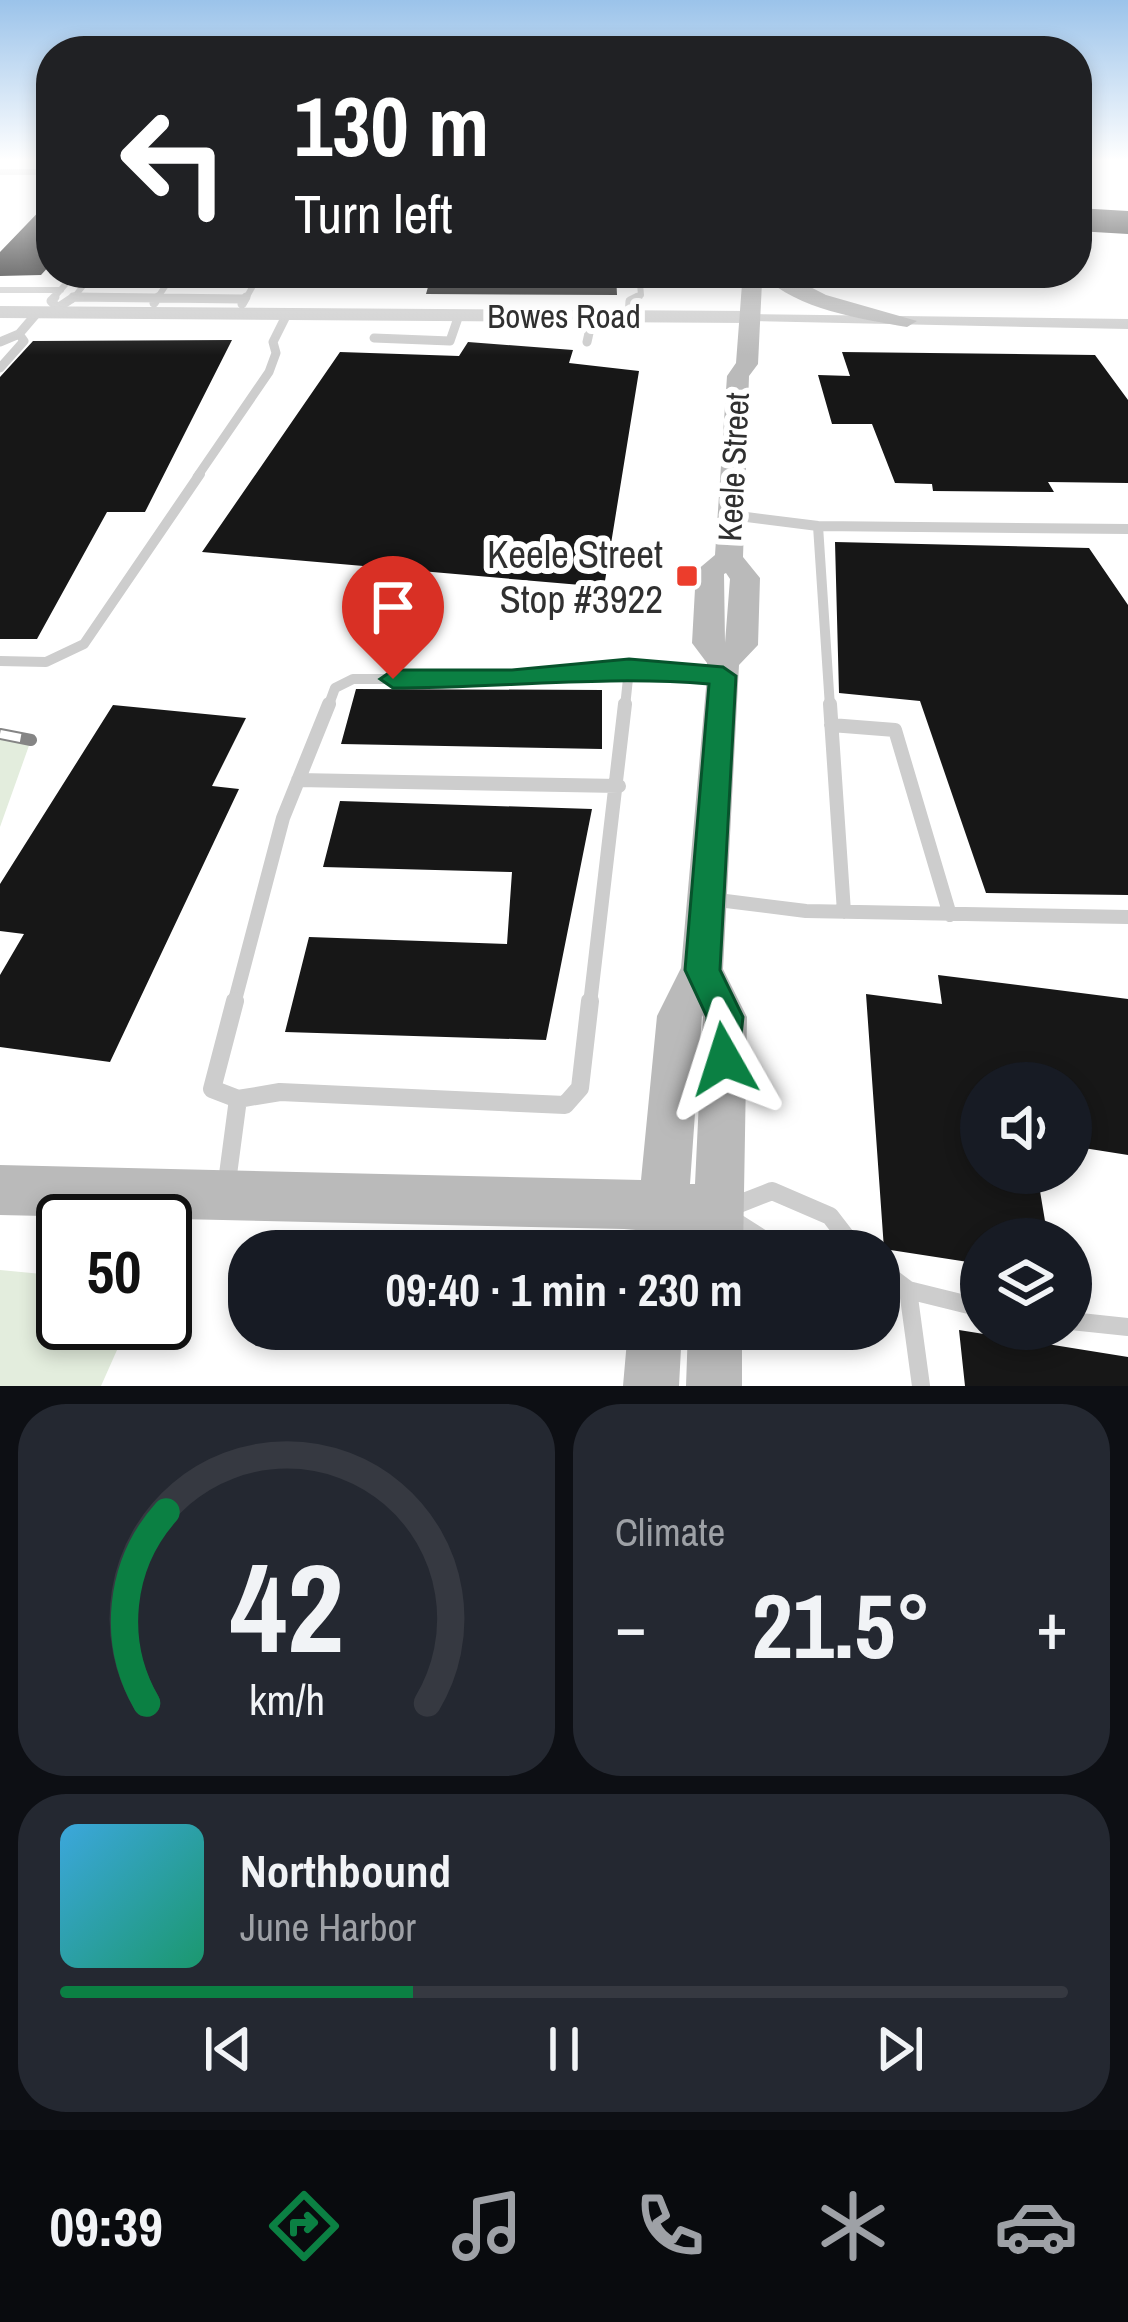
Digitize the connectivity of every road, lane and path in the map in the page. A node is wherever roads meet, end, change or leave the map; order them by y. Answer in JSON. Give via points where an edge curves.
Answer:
{"nodes":[{"id":1,"x":80,"y":288,"type":"edge"},
{"id":2,"x":164,"y":288,"type":"edge"},
{"id":3,"x":251,"y":288,"type":"edge"},
{"id":4,"x":640,"y":288,"type":"edge"},
{"id":5,"x":733,"y":288,"type":"edge"},
{"id":6,"x":791,"y":288,"type":"edge"},
{"id":7,"x":0,"y":290,"type":"edge"},
{"id":8,"x":61,"y":290,"type":"joint"},
{"id":9,"x":73,"y":297,"type":"junction"},
{"id":10,"x":152,"y":306,"type":"junction"},
{"id":11,"x":240,"y":307,"type":"junction"},
{"id":12,"x":48,"y":311,"type":"junction"},
{"id":13,"x":0,"y":312,"type":"edge"},
{"id":14,"x":593,"y":315,"type":"junction"},
{"id":15,"x":286,"y":316,"type":"junction"},
{"id":16,"x":459,"y":316,"type":"junction"},
{"id":17,"x":628,"y":316,"type":"junction"},
{"id":18,"x":739,"y":317,"type":"junction"},
{"id":19,"x":907,"y":321,"type":"junction"},
{"id":20,"x":1128,"y":324,"type":"edge"},
{"id":21,"x":19,"y":334,"type":"junction"},
{"id":22,"x":374,"y":338,"type":"dead end"},
{"id":23,"x":0,"y":342,"type":"edge"},
{"id":24,"x":587,"y":342,"type":"dead end"},
{"id":25,"x":0,"y":368,"type":"edge"},
{"id":26,"x":730,"y":515,"type":"junction"},
{"id":27,"x":818,"y":526,"type":"junction"},
{"id":28,"x":1128,"y":530,"type":"edge"},
{"id":29,"x":0,"y":661,"type":"edge"},
{"id":30,"x":629,"y":668,"type":"junction"},
{"id":31,"x":723,"y":668,"type":"junction"},
{"id":32,"x":831,"y":725,"type":"junction"},
{"id":33,"x":298,"y":780,"type":"junction"},
{"id":34,"x":620,"y":787,"type":"junction"},
{"id":35,"x":707,"y":898,"type":"junction"},
{"id":36,"x":844,"y":912,"type":"junction"},
{"id":37,"x":950,"y":915,"type":"junction"},
{"id":38,"x":1128,"y":917,"type":"edge"},
{"id":39,"x":702,"y":970,"type":"junction"},
{"id":40,"x":238,"y":1099,"type":"junction"},
{"id":41,"x":0,"y":1190,"type":"edge"},
{"id":42,"x":225,"y":1196,"type":"junction"},
{"id":43,"x":662,"y":1229,"type":"edge"},
{"id":44,"x":718,"y":1230,"type":"edge"},
{"id":45,"x":719,"y":1230,"type":"edge"},
{"id":46,"x":839,"y":1230,"type":"edge"},
{"id":47,"x":900,"y":1284,"type":"edge"},
{"id":48,"x":908,"y":1290,"type":"junction"},
{"id":49,"x":960,"y":1303,"type":"edge"},
{"id":50,"x":1092,"y":1324,"type":"edge"},
{"id":51,"x":1128,"y":1328,"type":"edge"},
{"id":52,"x":654,"y":1350,"type":"edge"},
{"id":53,"x":715,"y":1350,"type":"edge"},
{"id":54,"x":651,"y":1386,"type":"edge"},
{"id":55,"x":714,"y":1386,"type":"edge"},
{"id":56,"x":921,"y":1386,"type":"edge"}],
"edges":[{"from":1,"to":9,"type":"lane"},
{"from":2,"to":10,"type":"lane"},
{"from":3,"to":11,"type":"lane"},
{"from":4,"to":17,"type":"lane"},
{"from":5,"to":18,"type":"main road","name":"Keele Street"},
{"from":6,"to":19,"type":"main road","via":[[838,308]]},
{"from":7,"to":8,"type":"lane"},
{"from":8,"to":12,"type":"lane"},
{"from":9,"to":10,"type":"lane"},
{"from":9,"to":12,"type":"lane"},
{"from":10,"to":11,"type":"street","name":"Bowes Road"},
{"from":10,"to":12,"type":"street","name":"Bowes Road"},
{"from":11,"to":15,"type":"street","name":"Bowes Road"},
{"from":12,"to":13,"type":"street","name":"Bowes Road"},
{"from":12,"to":21,"type":"lane"},
{"from":14,"to":16,"type":"street","name":"Bowes Road"},
{"from":14,"to":17,"type":"street","name":"Bowes Road"},
{"from":14,"to":24,"type":"lane"},
{"from":15,"to":16,"type":"street","name":"Bowes Road"},
{"from":15,"to":29,"type":"lane","via":[[269,372],[85,644],[46,662]]},
{"from":16,"to":22,"type":"lane","via":[[450,341]]},
{"from":17,"to":18,"type":"street","name":"Bowes Road"},
{"from":18,"to":19,"type":"street","name":"Bowes Road"},
{"from":18,"to":26,"type":"main road","name":"Keele Street","via":[[748,364],[738,376]]},
{"from":19,"to":20,"type":"street","name":"Bowes Road"},
{"from":21,"to":23,"type":"lane"},
{"from":21,"to":25,"type":"lane","via":[[24,341]]},
{"from":26,"to":27,"type":"lane"},
{"from":26,"to":31,"type":"main road","name":"Keele Street","via":[[729,559],[745,578],[742,644]]},
{"from":27,"to":28,"type":"lane"},
{"from":27,"to":32,"type":"lane"},
{"from":30,"to":31,"type":"lane"},
{"from":30,"to":33,"type":"lane","via":[[512,679],[353,679],[334,688]]},
{"from":30,"to":34,"type":"lane"},
{"from":31,"to":35,"type":"main road","name":"Keele Street"},
{"from":32,"to":36,"type":"lane"},
{"from":32,"to":37,"type":"lane","via":[[895,730]]},
{"from":33,"to":34,"type":"lane"},
{"from":33,"to":40,"type":"lane","via":[[212,1089]]},
{"from":34,"to":40,"type":"lane","via":[[580,1088],[565,1106],[280,1092]]},
{"from":35,"to":36,"type":"lane"},
{"from":35,"to":39,"type":"main road","name":"Keele Street"},
{"from":36,"to":37,"type":"lane"},
{"from":37,"to":38,"type":"lane"},
{"from":39,"to":43,"type":"main road","name":"Keele Street","via":[[679,1016]]},
{"from":39,"to":44,"type":"main road","name":"Keele Street","via":[[725,1017]]},
{"from":40,"to":42,"type":"lane"},
{"from":41,"to":42,"type":"main road"},
{"from":42,"to":43,"type":"main road"},
{"from":45,"to":46,"type":"lane","via":[[772,1191],[830,1216]]},
{"from":47,"to":48,"type":"lane"},
{"from":48,"to":49,"type":"lane"},
{"from":48,"to":56,"type":"lane"},
{"from":50,"to":51,"type":"lane"},
{"from":52,"to":54,"type":"main road"},
{"from":53,"to":55,"type":"main road"}]}
